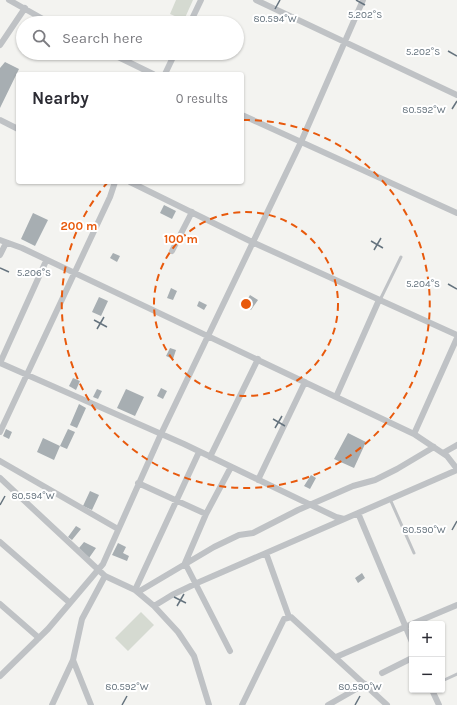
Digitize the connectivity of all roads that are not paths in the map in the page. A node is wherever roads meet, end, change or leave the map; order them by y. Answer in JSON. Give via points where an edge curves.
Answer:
{"nodes":[{"id":1,"x":9,"y":0,"type":"edge"},
{"id":2,"x":201,"y":0,"type":"edge"},
{"id":3,"x":256,"y":0,"type":"edge"},
{"id":4,"x":363,"y":0,"type":"edge"},
{"id":5,"x":25,"y":8,"type":"junction"},
{"id":6,"x":20,"y":16,"type":"edge"},
{"id":7,"x":38,"y":16,"type":"edge"},
{"id":8,"x":193,"y":16,"type":"edge"},
{"id":9,"x":16,"y":21,"type":"edge"},
{"id":10,"x":345,"y":42,"type":"junction"},
{"id":11,"x":0,"y":45,"type":"edge"},
{"id":12,"x":124,"y":60,"type":"edge"},
{"id":13,"x":172,"y":60,"type":"edge"},
{"id":14,"x":149,"y":72,"type":"edge"},
{"id":15,"x":166,"y":72,"type":"edge"},
{"id":16,"x":457,"y":95,"type":"edge"},
{"id":17,"x":244,"y":116,"type":"edge"},
{"id":18,"x":0,"y":120,"type":"edge"},
{"id":19,"x":16,"y":128,"type":"edge"},
{"id":20,"x":301,"y":142,"type":"junction"},
{"id":21,"x":114,"y":184,"type":"edge"},
{"id":22,"x":134,"y":184,"type":"edge"},
{"id":23,"x":192,"y":212,"type":"junction"},
{"id":24,"x":457,"y":213,"type":"edge"},
{"id":25,"x":3,"y":241,"type":"edge"},
{"id":26,"x":252,"y":242,"type":"junction"},
{"id":27,"x":172,"y":251,"type":"dead end"},
{"id":28,"x":0,"y":255,"type":"edge"},
{"id":29,"x":401,"y":257,"type":"dead end"},
{"id":30,"x":46,"y":261,"type":"junction"},
{"id":31,"x":74,"y":274,"type":"junction"},
{"id":32,"x":379,"y":300,"type":"junction"},
{"id":33,"x":457,"y":335,"type":"edge"},
{"id":34,"x":209,"y":336,"type":"junction"},
{"id":35,"x":457,"y":338,"type":"edge"},
{"id":36,"x":258,"y":359,"type":"junction"},
{"id":37,"x":0,"y":363,"type":"edge"},
{"id":38,"x":27,"y":376,"type":"junction"},
{"id":39,"x":305,"y":382,"type":"junction"},
{"id":40,"x":336,"y":398,"type":"junction"},
{"id":41,"x":0,"y":432,"type":"edge"},
{"id":42,"x":161,"y":434,"type":"junction"},
{"id":43,"x":414,"y":434,"type":"junction"},
{"id":44,"x":457,"y":445,"type":"edge"},
{"id":45,"x":434,"y":447,"type":"junction"},
{"id":46,"x":199,"y":452,"type":"junction"},
{"id":47,"x":443,"y":454,"type":"junction"},
{"id":48,"x":210,"y":457,"type":"junction"},
{"id":49,"x":0,"y":461,"type":"edge"},
{"id":50,"x":231,"y":467,"type":"junction"},
{"id":51,"x":457,"y":469,"type":"edge"},
{"id":52,"x":0,"y":478,"type":"edge"},
{"id":53,"x":258,"y":480,"type":"junction"},
{"id":54,"x":138,"y":483,"type":"junction"},
{"id":55,"x":390,"y":499,"type":"junction"},
{"id":56,"x":176,"y":501,"type":"junction"},
{"id":57,"x":311,"y":505,"type":"junction"},
{"id":58,"x":358,"y":513,"type":"junction"},
{"id":59,"x":206,"y":514,"type":"junction"},
{"id":60,"x":344,"y":519,"type":"junction"},
{"id":61,"x":118,"y":529,"type":"junction"},
{"id":62,"x":0,"y":542,"type":"edge"},
{"id":63,"x":266,"y":553,"type":"junction"},
{"id":64,"x":414,"y":553,"type":"dead end"},
{"id":65,"x":185,"y":563,"type":"junction"},
{"id":66,"x":100,"y":570,"type":"junction"},
{"id":67,"x":105,"y":576,"type":"junction"},
{"id":68,"x":197,"y":583,"type":"junction"},
{"id":69,"x":137,"y":591,"type":"junction"},
{"id":70,"x":70,"y":603,"type":"junction"},
{"id":71,"x":0,"y":604,"type":"edge"},
{"id":72,"x":457,"y":605,"type":"edge"},
{"id":73,"x":154,"y":606,"type":"junction"},
{"id":74,"x":288,"y":617,"type":"junction"},
{"id":75,"x":419,"y":621,"type":"edge"},
{"id":76,"x":409,"y":623,"type":"edge"},
{"id":77,"x":409,"y":625,"type":"edge"},
{"id":78,"x":39,"y":638,"type":"junction"},
{"id":79,"x":230,"y":651,"type":"dead end"},
{"id":80,"x":336,"y":657,"type":"junction"},
{"id":81,"x":73,"y":660,"type":"junction"},
{"id":82,"x":409,"y":660,"type":"edge"},
{"id":83,"x":2,"y":671,"type":"edge"},
{"id":84,"x":382,"y":673,"type":"dead end"},
{"id":85,"x":457,"y":674,"type":"edge"},
{"id":86,"x":445,"y":680,"type":"edge"},
{"id":87,"x":365,"y":684,"type":"junction"},
{"id":88,"x":433,"y":693,"type":"edge"},
{"id":89,"x":52,"y":705,"type":"edge"},
{"id":90,"x":90,"y":705,"type":"edge"},
{"id":91,"x":209,"y":705,"type":"edge"},
{"id":92,"x":242,"y":705,"type":"edge"},
{"id":93,"x":328,"y":705,"type":"edge"},
{"id":94,"x":387,"y":705,"type":"edge"},
{"id":95,"x":439,"y":705,"type":"edge"}],
"edges":[{"from":1,"to":5,"type":"street"},
{"from":2,"to":8,"type":"street"},
{"from":3,"to":10,"type":"street"},
{"from":4,"to":10,"type":"street"},
{"from":5,"to":6,"type":"street"},
{"from":5,"to":7,"type":"street"},
{"from":9,"to":11,"type":"street"},
{"from":10,"to":16,"type":"street"},
{"from":10,"to":20,"type":"street"},
{"from":12,"to":14,"type":"street"},
{"from":13,"to":15,"type":"street"},
{"from":17,"to":20,"type":"street"},
{"from":18,"to":19,"type":"street"},
{"from":20,"to":24,"type":"street"},
{"from":20,"to":26,"type":"street"},
{"from":21,"to":31,"type":"street"},
{"from":22,"to":23,"type":"street"},
{"from":23,"to":26,"type":"street"},
{"from":23,"to":27,"type":"street"},
{"from":25,"to":28,"type":"street"},
{"from":25,"to":30,"type":"street"},
{"from":26,"to":32,"type":"street"},
{"from":26,"to":34,"type":"street"},
{"from":29,"to":32,"type":"lane"},
{"from":30,"to":31,"type":"street"},
{"from":30,"to":37,"type":"street"},
{"from":31,"to":34,"type":"street"},
{"from":31,"to":38,"type":"street"},
{"from":32,"to":33,"type":"street"},
{"from":32,"to":40,"type":"street"},
{"from":34,"to":36,"type":"street"},
{"from":34,"to":42,"type":"street"},
{"from":35,"to":43,"type":"street"},
{"from":36,"to":39,"type":"street"},
{"from":36,"to":48,"type":"street"},
{"from":37,"to":38,"type":"street"},
{"from":38,"to":41,"type":"street"},
{"from":38,"to":42,"type":"street"},
{"from":39,"to":40,"type":"street"},
{"from":39,"to":53,"type":"street"},
{"from":40,"to":43,"type":"street"},
{"from":42,"to":46,"type":"street"},
{"from":42,"to":54,"type":"street"},
{"from":43,"to":45,"type":"street"},
{"from":44,"to":47,"type":"street"},
{"from":45,"to":47,"type":"street"},
{"from":45,"to":57,"type":"street","via":[[375,480],[353,486]]},
{"from":46,"to":48,"type":"street"},
{"from":46,"to":56,"type":"street"},
{"from":47,"to":51,"type":"street"},
{"from":48,"to":50,"type":"street"},
{"from":49,"to":61,"type":"street"},
{"from":50,"to":53,"type":"street"},
{"from":50,"to":59,"type":"street"},
{"from":51,"to":55,"type":"street"},
{"from":52,"to":66,"type":"street"},
{"from":53,"to":57,"type":"street"},
{"from":54,"to":56,"type":"street"},
{"from":54,"to":61,"type":"street"},
{"from":55,"to":58,"type":"street"},
{"from":55,"to":64,"type":"lane"},
{"from":56,"to":59,"type":"street"},
{"from":56,"to":69,"type":"street"},
{"from":57,"to":60,"type":"street","via":[[336,518]]},
{"from":57,"to":65,"type":"street","via":[[253,533],[239,535]]},
{"from":58,"to":60,"type":"street"},
{"from":58,"to":76,"type":"street"},
{"from":59,"to":65,"type":"street"},
{"from":60,"to":63,"type":"street"},
{"from":61,"to":66,"type":"street"},
{"from":62,"to":70,"type":"street"},
{"from":63,"to":68,"type":"street"},
{"from":63,"to":74,"type":"street"},
{"from":65,"to":68,"type":"street"},
{"from":65,"to":69,"type":"street"},
{"from":66,"to":67,"type":"street"},
{"from":66,"to":70,"type":"street"},
{"from":67,"to":69,"type":"street"},
{"from":67,"to":81,"type":"street","via":[[82,619]]},
{"from":68,"to":73,"type":"street"},
{"from":68,"to":79,"type":"street"},
{"from":69,"to":73,"type":"street"},
{"from":70,"to":78,"type":"street"},
{"from":71,"to":78,"type":"street"},
{"from":72,"to":75,"type":"street"},
{"from":73,"to":91,"type":"street","via":[[178,632],[194,656]]},
{"from":74,"to":80,"type":"street","via":[[295,618]]},
{"from":74,"to":92,"type":"street","via":[[284,619]]},
{"from":77,"to":80,"type":"street"},
{"from":78,"to":83,"type":"street"},
{"from":80,"to":87,"type":"street"},
{"from":81,"to":89,"type":"street"},
{"from":81,"to":90,"type":"street"},
{"from":82,"to":84,"type":"street"},
{"from":85,"to":86,"type":"lane"},
{"from":87,"to":93,"type":"street"},
{"from":87,"to":94,"type":"street"},
{"from":88,"to":95,"type":"street"}]}
